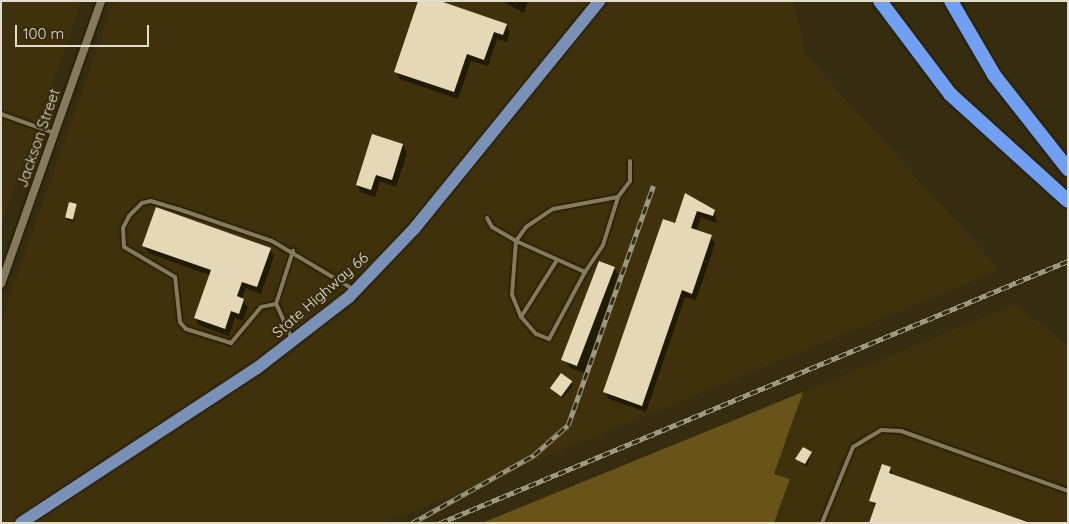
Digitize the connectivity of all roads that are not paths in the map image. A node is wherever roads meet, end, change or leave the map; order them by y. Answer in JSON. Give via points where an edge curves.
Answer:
{"nodes":[{"id":1,"x":101,"y":1,"type":"edge"},
{"id":2,"x":599,"y":1,"type":"edge"},
{"id":3,"x":880,"y":1,"type":"edge"},
{"id":4,"x":952,"y":1,"type":"edge"},
{"id":5,"x":1,"y":114,"type":"edge"},
{"id":6,"x":54,"y":133,"type":"junction"},
{"id":7,"x":630,"y":160,"type":"dead end"},
{"id":8,"x":1068,"y":169,"type":"edge"},
{"id":9,"x":618,"y":197,"type":"junction"},
{"id":10,"x":1068,"y":201,"type":"edge"},
{"id":11,"x":487,"y":218,"type":"dead end"},
{"id":12,"x":516,"y":241,"type":"junction"},
{"id":13,"x":293,"y":251,"type":"junction"},
{"id":14,"x":558,"y":260,"type":"junction"},
{"id":15,"x":585,"y":272,"type":"junction"},
{"id":16,"x":1,"y":284,"type":"edge"},
{"id":17,"x":355,"y":290,"type":"junction"},
{"id":18,"x":276,"y":304,"type":"junction"},
{"id":19,"x":521,"y":317,"type":"junction"},
{"id":20,"x":294,"y":342,"type":"junction"},
{"id":21,"x":1068,"y":491,"type":"edge"},
{"id":22,"x":21,"y":523,"type":"edge"},
{"id":23,"x":822,"y":523,"type":"edge"}],
"edges":[{"from":1,"to":6,"type":"street","name":"Jackson Street"},
{"from":2,"to":17,"type":"main road","name":"State Highway 66","via":[[414,229]]},
{"from":3,"to":10,"type":"highway","via":[[950,94]]},
{"from":4,"to":8,"type":"highway","via":[[961,22],[994,75]]},
{"from":5,"to":6,"type":"lane"},
{"from":6,"to":16,"type":"street","name":"Jackson Street"},
{"from":7,"to":9,"type":"lane","via":[[630,181]]},
{"from":9,"to":12,"type":"lane","via":[[553,209],[526,227]]},
{"from":9,"to":15,"type":"lane","via":[[603,245]]},
{"from":11,"to":12,"type":"lane","via":[[492,227]]},
{"from":12,"to":14,"type":"lane"},
{"from":12,"to":19,"type":"lane","via":[[512,295]]},
{"from":13,"to":17,"type":"lane"},
{"from":13,"to":18,"type":"lane"},
{"from":13,"to":18,"type":"lane","via":[[151,201],[135,208],[124,228],[124,247],[175,277],[180,322],[195,334],[231,343],[261,306]]},
{"from":14,"to":15,"type":"lane"},
{"from":14,"to":19,"type":"lane"},
{"from":15,"to":19,"type":"lane","via":[[549,340],[536,334]]},
{"from":17,"to":20,"type":"main road","name":"State Highway 66"},
{"from":18,"to":20,"type":"lane","via":[[281,322]]},
{"from":20,"to":22,"type":"main road","name":"State Highway 66"},
{"from":21,"to":23,"type":"lane","via":[[901,431],[881,430],[853,447]]}]}
